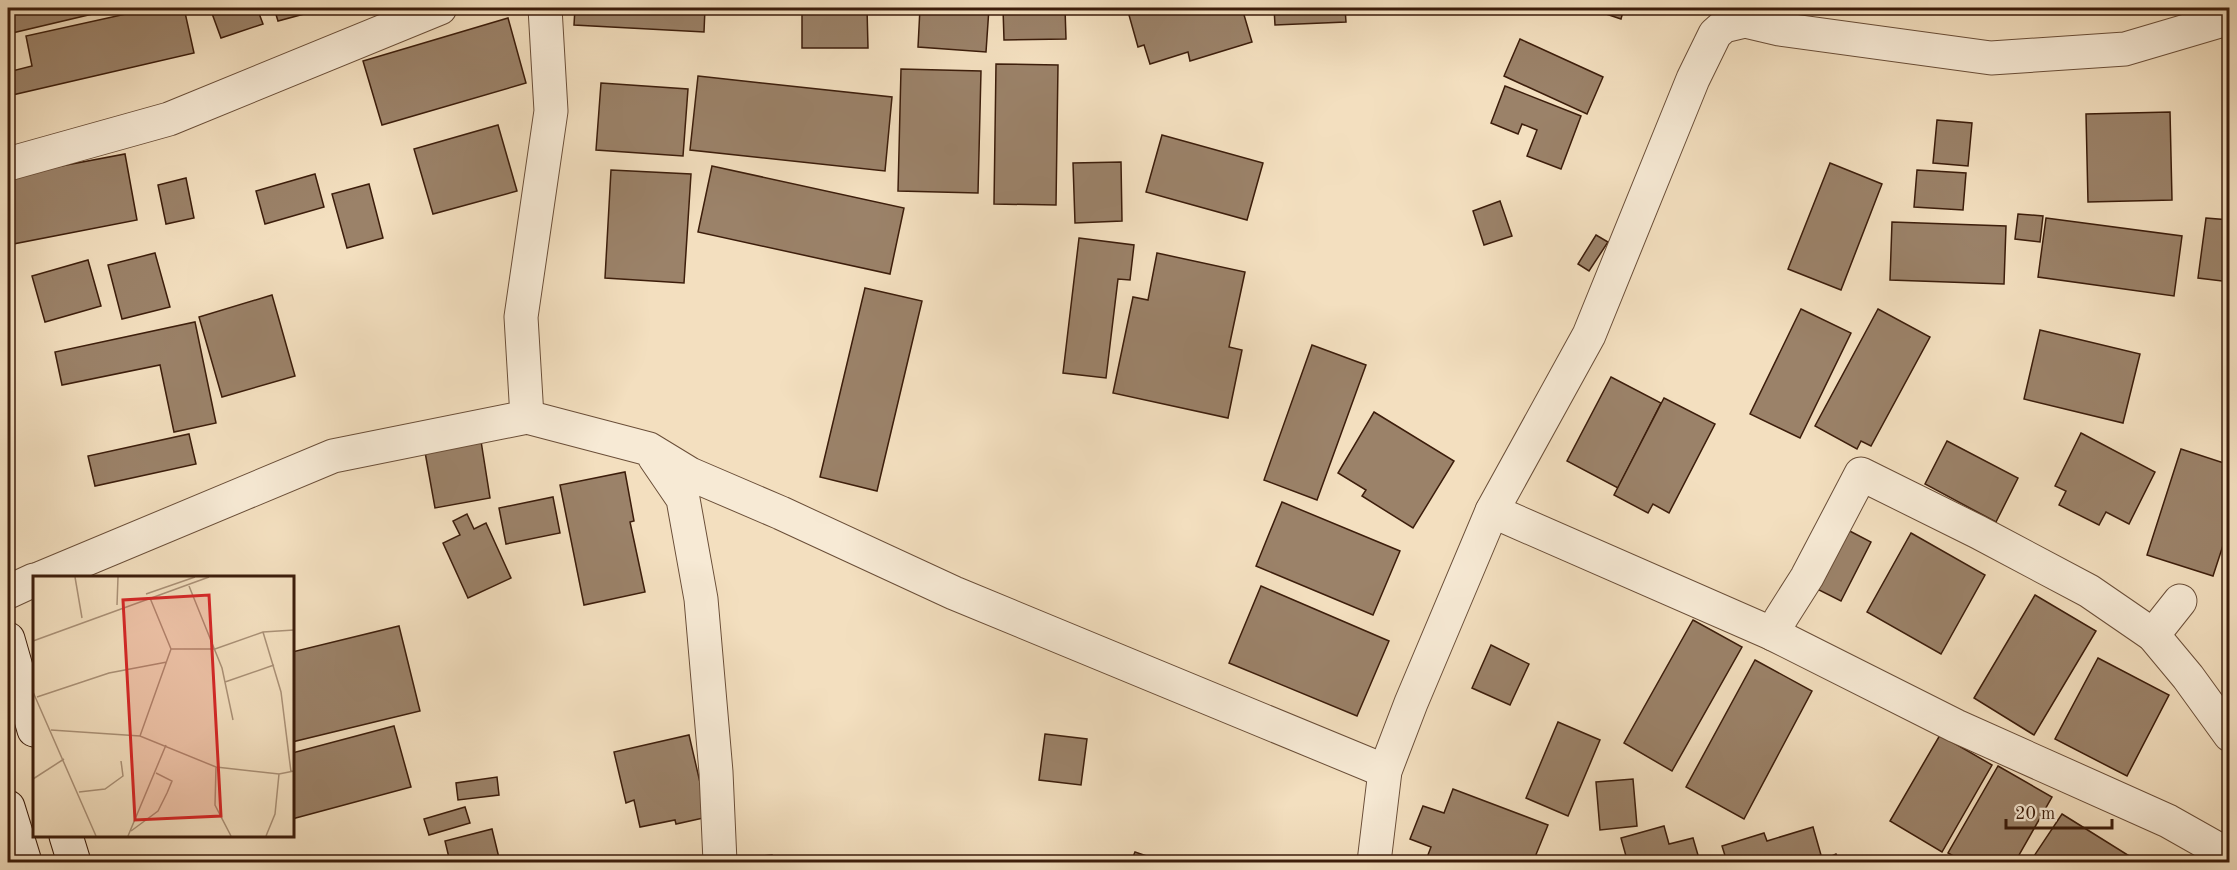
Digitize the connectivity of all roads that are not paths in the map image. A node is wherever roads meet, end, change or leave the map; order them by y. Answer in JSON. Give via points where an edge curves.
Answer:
{"nodes":[{"id":1,"x":440,"y":8,"type":"edge"},
{"id":2,"x":545,"y":8,"type":"edge"},
{"id":3,"x":1746,"y":14,"type":"edge"},
{"id":4,"x":2229,"y":18,"type":"edge"},
{"id":5,"x":8,"y":164,"type":"edge"},
{"id":6,"x":527,"y":417,"type":"junction"},
{"id":7,"x":649,"y":449,"type":"junction"},
{"id":8,"x":1492,"y":511,"type":"junction"},
{"id":9,"x":46,"y":576,"type":"edge"},
{"id":10,"x":33,"y":580,"type":"edge"},
{"id":11,"x":8,"y":592,"type":"edge"},
{"id":12,"x":2180,"y":601,"type":"dead end"},
{"id":13,"x":1773,"y":634,"type":"junction"},
{"id":14,"x":2153,"y":635,"type":"junction"},
{"id":15,"x":8,"y":639,"type":"edge"},
{"id":16,"x":33,"y":726,"type":"edge"},
{"id":17,"x":2229,"y":735,"type":"edge"},
{"id":18,"x":1385,"y":771,"type":"junction"},
{"id":19,"x":8,"y":807,"type":"edge"},
{"id":20,"x":66,"y":837,"type":"edge"},
{"id":21,"x":2229,"y":856,"type":"edge"},
{"id":22,"x":25,"y":862,"type":"edge"},
{"id":23,"x":74,"y":862,"type":"edge"},
{"id":24,"x":720,"y":862,"type":"edge"},
{"id":25,"x":1374,"y":862,"type":"edge"}],
"edges":[{"from":1,"to":5,"type":"street","via":[[169,119]]},
{"from":2,"to":6,"type":"street","via":[[550,111],[521,317]]},
{"from":3,"to":4,"type":"street","via":[[1779,29],[1991,58],[2125,49]]},
{"from":3,"to":8,"type":"street","via":[[1715,34],[1589,335]]},
{"from":6,"to":7,"type":"street"},
{"from":6,"to":9,"type":"street","via":[[333,456]]},
{"from":7,"to":18,"type":"street","via":[[690,474],[954,593]]},
{"from":7,"to":24,"type":"street","via":[[683,499],[701,599]]},
{"from":8,"to":13,"type":"street"},
{"from":8,"to":18,"type":"street"},
{"from":10,"to":11,"type":"street"},
{"from":12,"to":14,"type":"street"},
{"from":13,"to":14,"type":"street","via":[[1861,474],[2089,591]]},
{"from":13,"to":21,"type":"street","via":[[1956,726],[2168,821]]},
{"from":14,"to":17,"type":"street"},
{"from":15,"to":16,"type":"street"},
{"from":18,"to":25,"type":"street"},
{"from":19,"to":22,"type":"street"},
{"from":20,"to":23,"type":"street"}]}
